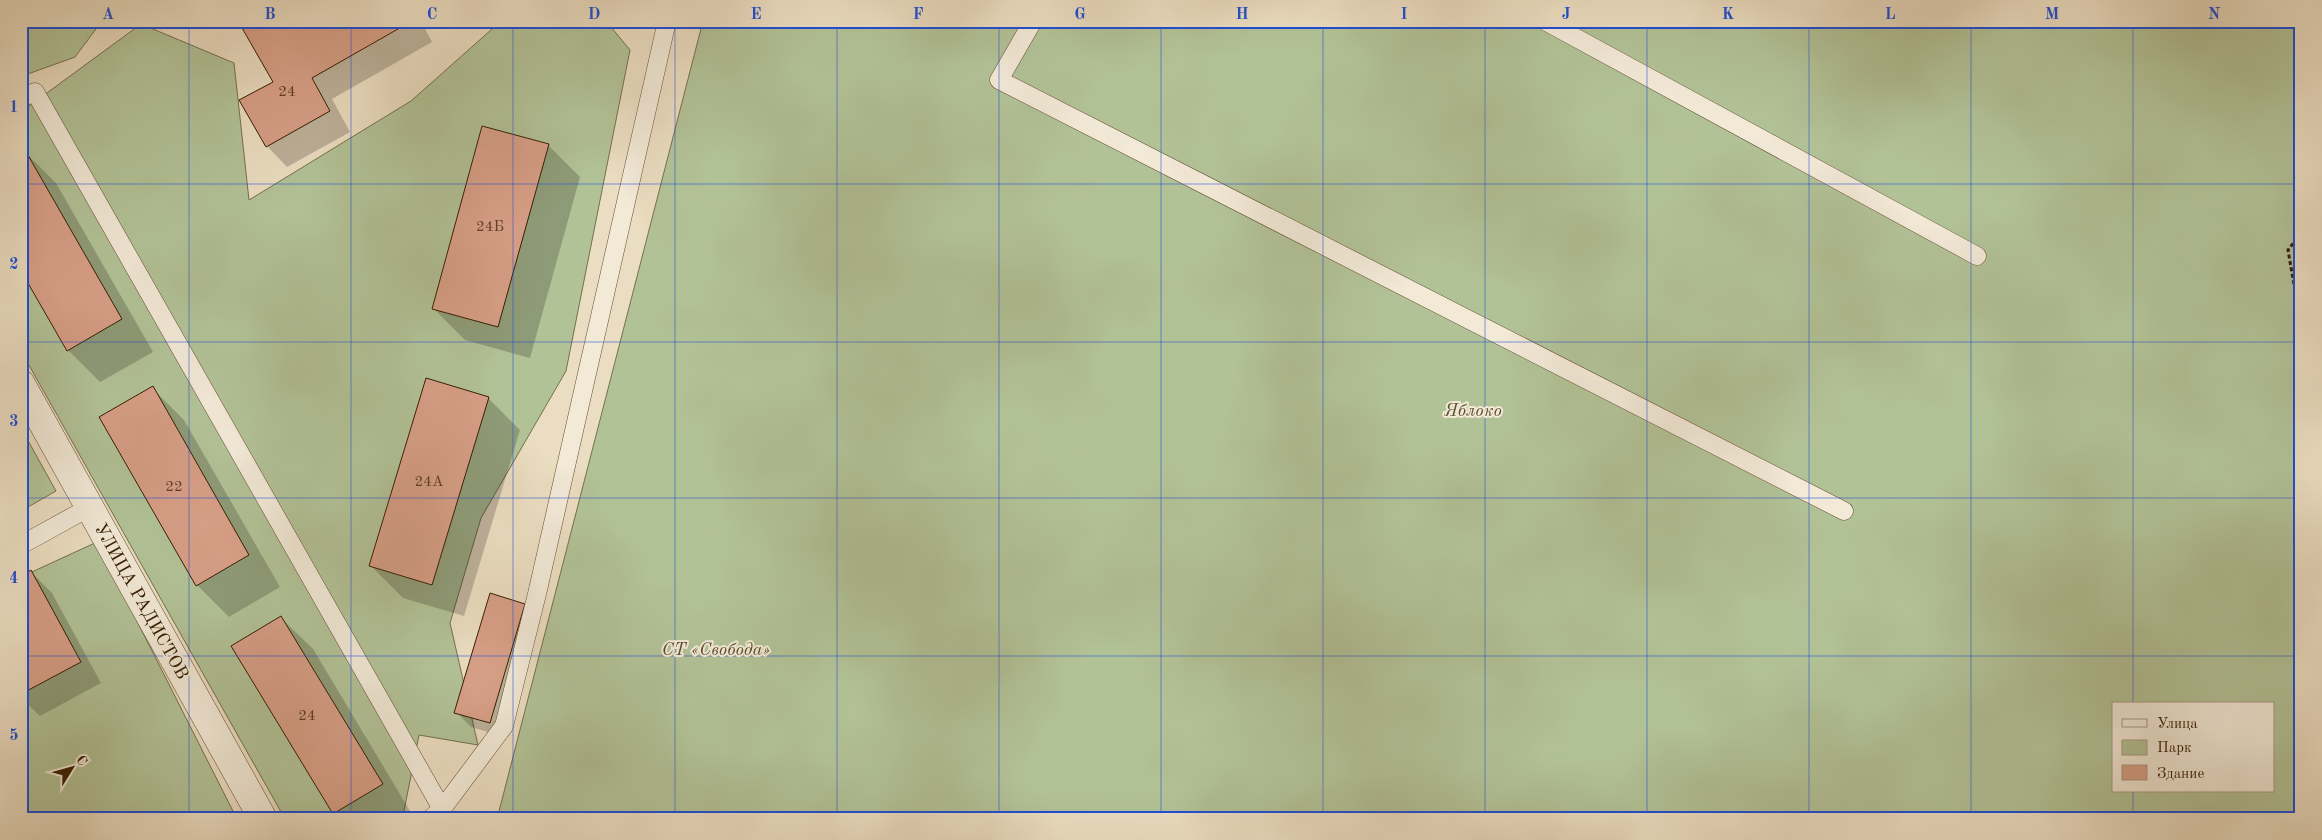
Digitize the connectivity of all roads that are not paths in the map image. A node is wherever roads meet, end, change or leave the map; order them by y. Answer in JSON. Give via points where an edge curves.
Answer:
{"nodes":[{"id":1,"x":666,"y":21,"type":"edge"},
{"id":2,"x":1033,"y":21,"type":"edge"},
{"id":3,"x":1545,"y":21,"type":"edge"},
{"id":4,"x":21,"y":98,"type":"edge"},
{"id":5,"x":1977,"y":256,"type":"dead end"},
{"id":6,"x":21,"y":384,"type":"edge"},
{"id":7,"x":90,"y":507,"type":"junction"},
{"id":8,"x":1844,"y":510,"type":"dead end"},
{"id":9,"x":21,"y":546,"type":"edge"},
{"id":10,"x":439,"y":816,"type":"edge"},
{"id":11,"x":263,"y":819,"type":"edge"}],
"edges":[{"from":1,"to":10,"type":"lane","via":[[542,575],[504,726]]},
{"from":2,"to":8,"type":"lane","via":[[999,80]]},
{"from":3,"to":5,"type":"lane"},
{"from":4,"to":10,"type":"lane","via":[[35,92]]},
{"from":6,"to":7,"type":"street","name":"УЛИЦА РАДИСТОВ"},
{"from":7,"to":9,"type":"lane"},
{"from":7,"to":11,"type":"street","name":"УЛИЦА РАДИСТОВ"}]}
